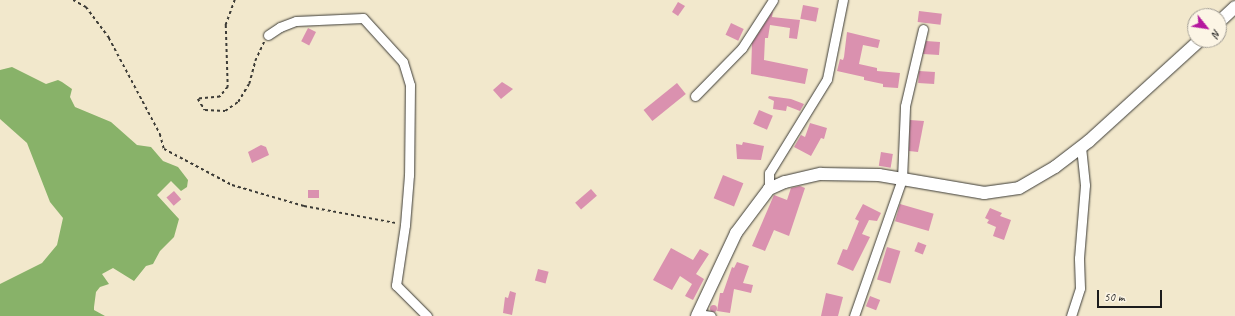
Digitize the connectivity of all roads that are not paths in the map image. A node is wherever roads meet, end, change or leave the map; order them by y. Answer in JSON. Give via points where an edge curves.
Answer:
{"nodes":[{"id":1,"x":772,"y":0,"type":"edge"},
{"id":2,"x":843,"y":0,"type":"edge"},
{"id":3,"x":1235,"y":8,"type":"edge"},
{"id":4,"x":1227,"y":15,"type":"edge"},
{"id":5,"x":923,"y":29,"type":"dead end"},
{"id":6,"x":268,"y":36,"type":"road end"},
{"id":7,"x":1191,"y":48,"type":"edge"},
{"id":8,"x":695,"y":96,"type":"dead end"},
{"id":9,"x":1081,"y":148,"type":"junction"},
{"id":10,"x":902,"y":179,"type":"junction"},
{"id":11,"x":769,"y":189,"type":"junction"},
{"id":12,"x":698,"y":315,"type":"edge"},
{"id":13,"x":427,"y":316,"type":"edge"},
{"id":14,"x":711,"y":316,"type":"edge"},
{"id":15,"x":854,"y":316,"type":"edge"},
{"id":16,"x":1071,"y":316,"type":"edge"}],
"edges":[{"from":1,"to":8,"type":"street","via":[[742,48]]},
{"from":2,"to":11,"type":"street","via":[[827,79],[769,173]]},
{"from":3,"to":4,"type":"street"},
{"from":5,"to":10,"type":"street","via":[[905,106]]},
{"from":6,"to":13,"type":"street","via":[[280,27],[296,21],[357,16],[363,18],[397,52],[403,62],[410,85],[405,225],[396,285]]},
{"from":7,"to":9,"type":"street"},
{"from":9,"to":10,"type":"street","via":[[1036,180],[1001,192],[984,194]]},
{"from":9,"to":16,"type":"street","via":[[1085,185],[1079,258],[1080,288]]},
{"from":10,"to":11,"type":"street","via":[[879,175],[821,174],[785,182]]},
{"from":10,"to":15,"type":"street","via":[[890,220],[858,299]]},
{"from":11,"to":12,"type":"street","via":[[736,233]]},
{"from":12,"to":14,"type":"street"}]}
